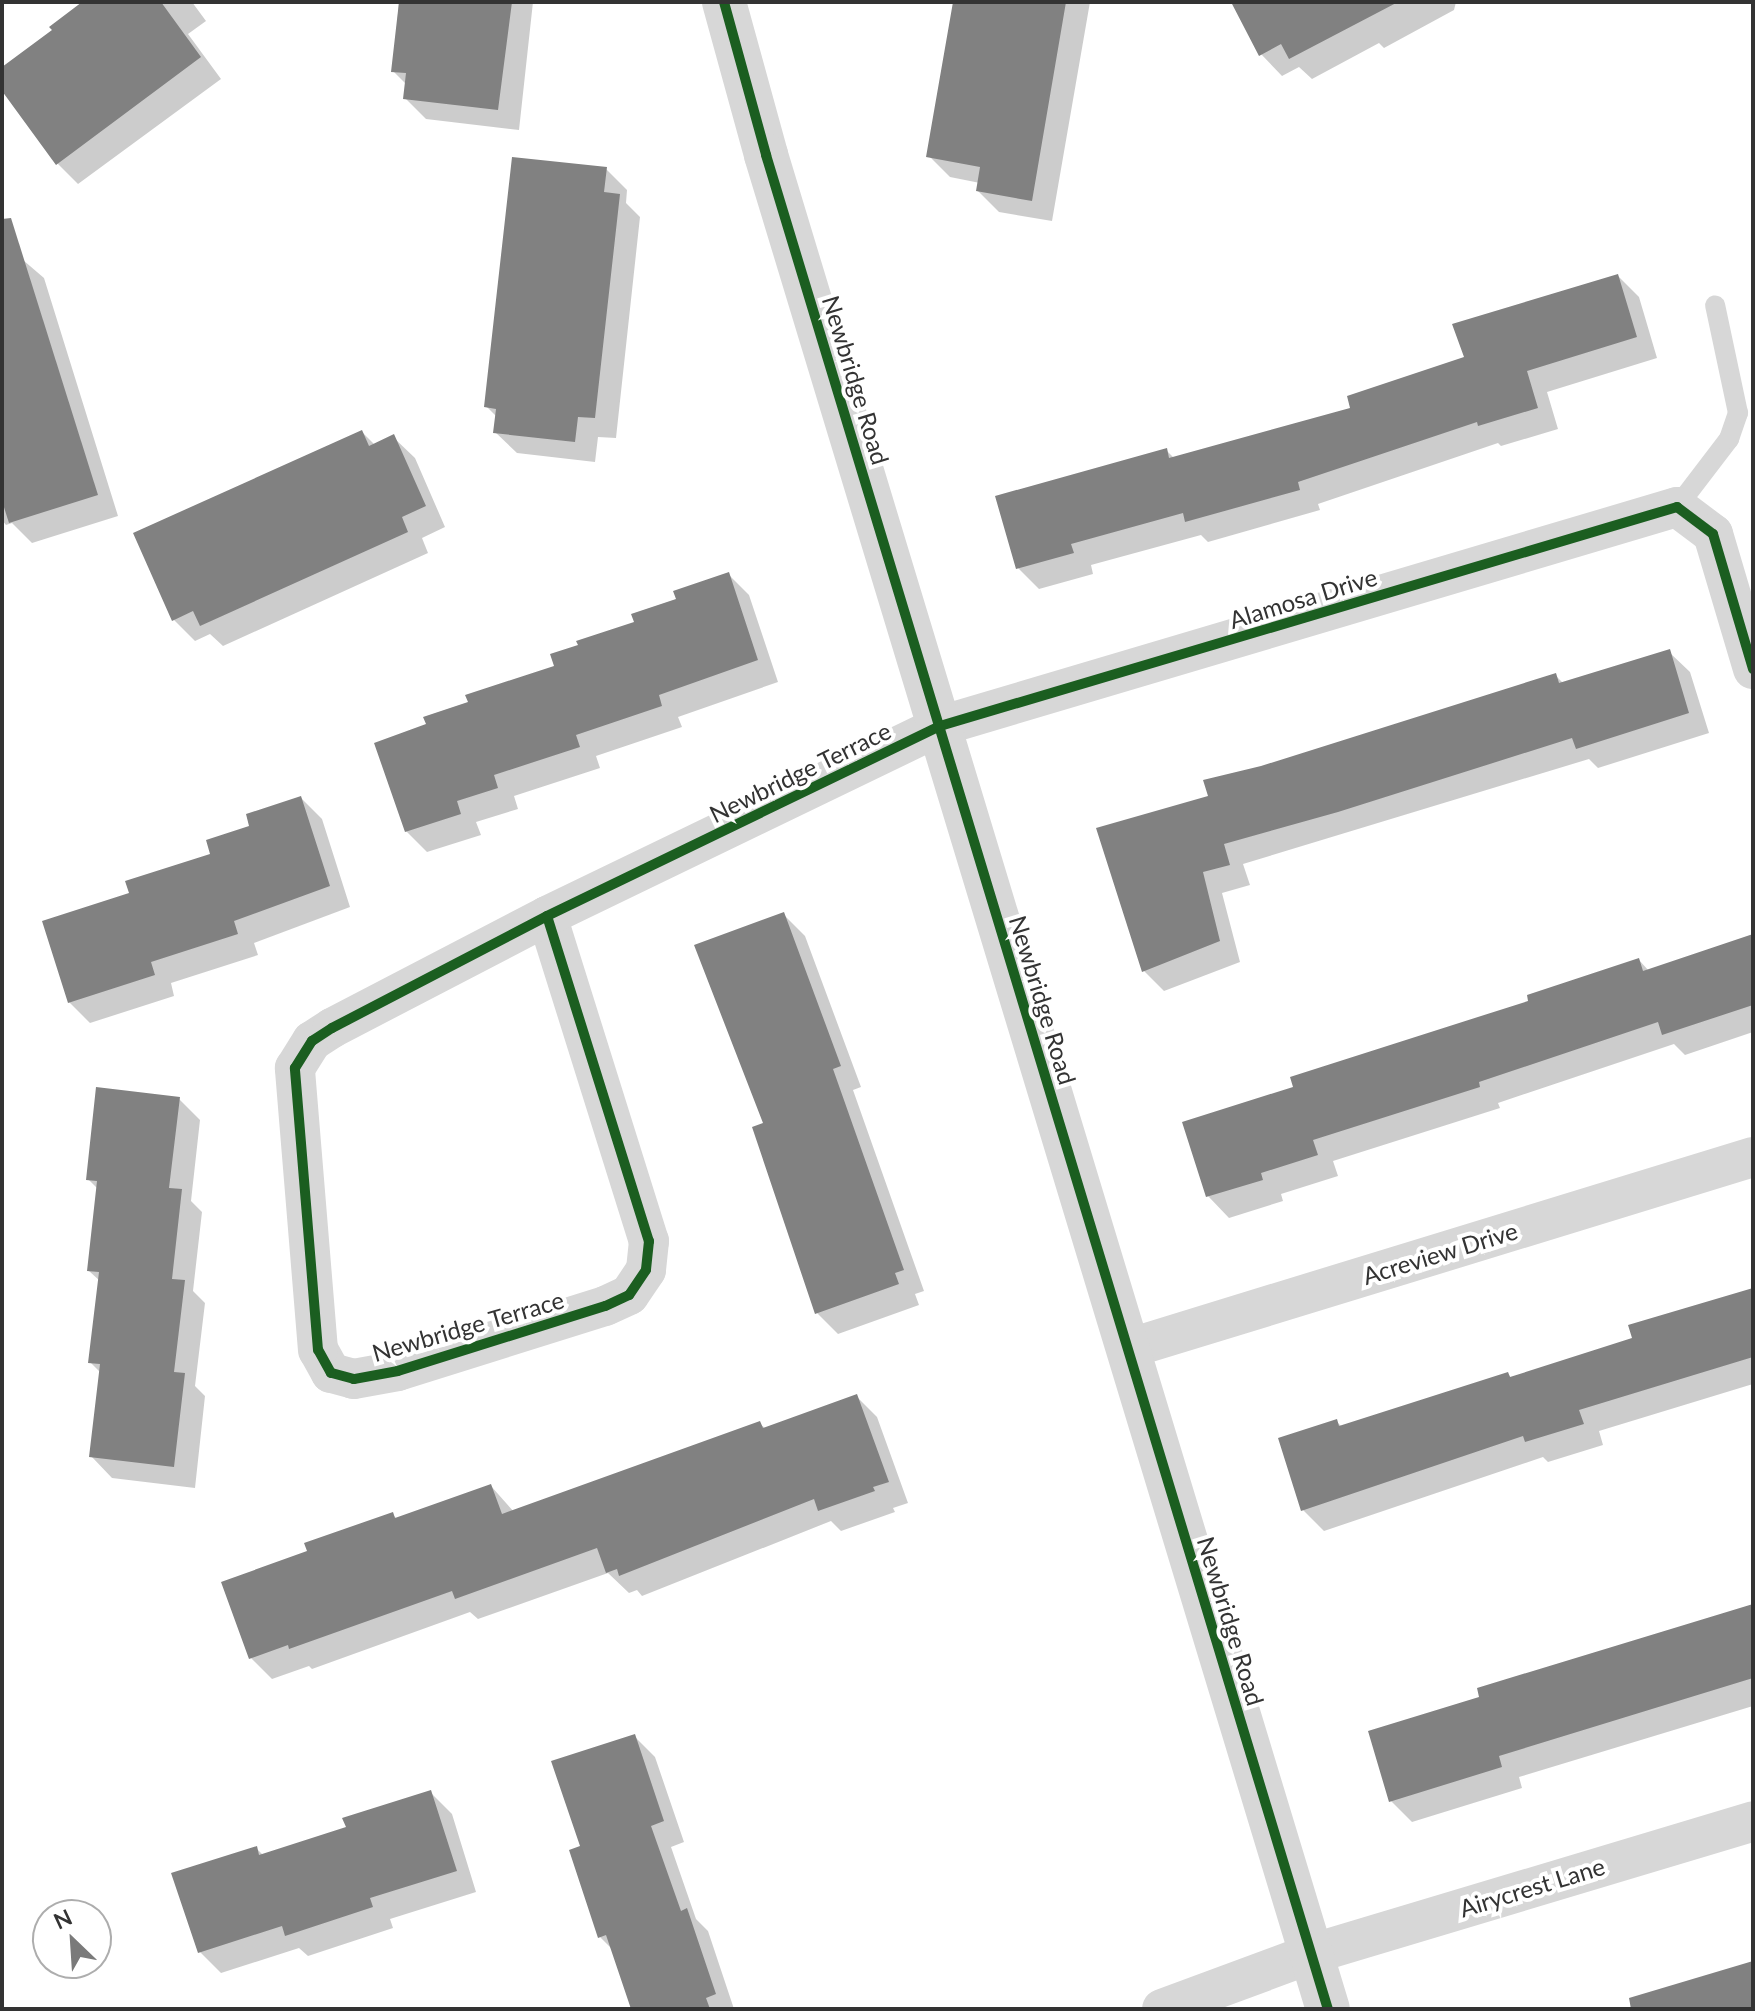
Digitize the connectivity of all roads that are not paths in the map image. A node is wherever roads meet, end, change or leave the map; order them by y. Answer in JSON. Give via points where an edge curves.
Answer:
{"nodes":[{"id":1,"x":724,"y":2,"type":"edge"},
{"id":2,"x":1715,"y":305,"type":"dead end"},
{"id":3,"x":1677,"y":507,"type":"junction"},
{"id":4,"x":1753,"y":669,"type":"edge"},
{"id":5,"x":940,"y":726,"type":"junction"},
{"id":6,"x":547,"y":916,"type":"junction"},
{"id":7,"x":1753,"y":1157,"type":"edge"},
{"id":8,"x":1127,"y":1349,"type":"junction"},
{"id":9,"x":1753,"y":1821,"type":"edge"},
{"id":10,"x":1311,"y":1954,"type":"junction"},
{"id":11,"x":1162,"y":2009,"type":"edge"},
{"id":12,"x":1328,"y":2009,"type":"edge"}],
"edges":[{"from":1,"to":5,"type":"street","name":"Newbridge Road"},
{"from":2,"to":3,"type":"lane","via":[[1738,413],[1729,439]]},
{"from":3,"to":4,"type":"street","via":[[1713,534]]},
{"from":3,"to":5,"type":"street","name":"Alamosa Drive"},
{"from":5,"to":6,"type":"street","name":"Newbridge Terrace"},
{"from":5,"to":8,"type":"street","name":"Newbridge Road"},
{"from":6,"to":6,"type":"street","name":"Newbridge Terrace","via":[[332,1028],[312,1041],[295,1068],[318,1350],[331,1373],[354,1379],[398,1371],[605,1306],[629,1295],[646,1270],[649,1241]]},
{"from":7,"to":8,"type":"street","name":"Acreview Drive"},
{"from":8,"to":10,"type":"street","name":"Newbridge Road"},
{"from":9,"to":10,"type":"street","name":"Airycrest Lane"},
{"from":10,"to":11,"type":"street","name":"Airycrest Lane"},
{"from":10,"to":12,"type":"street","name":"Newbridge Road"}]}
